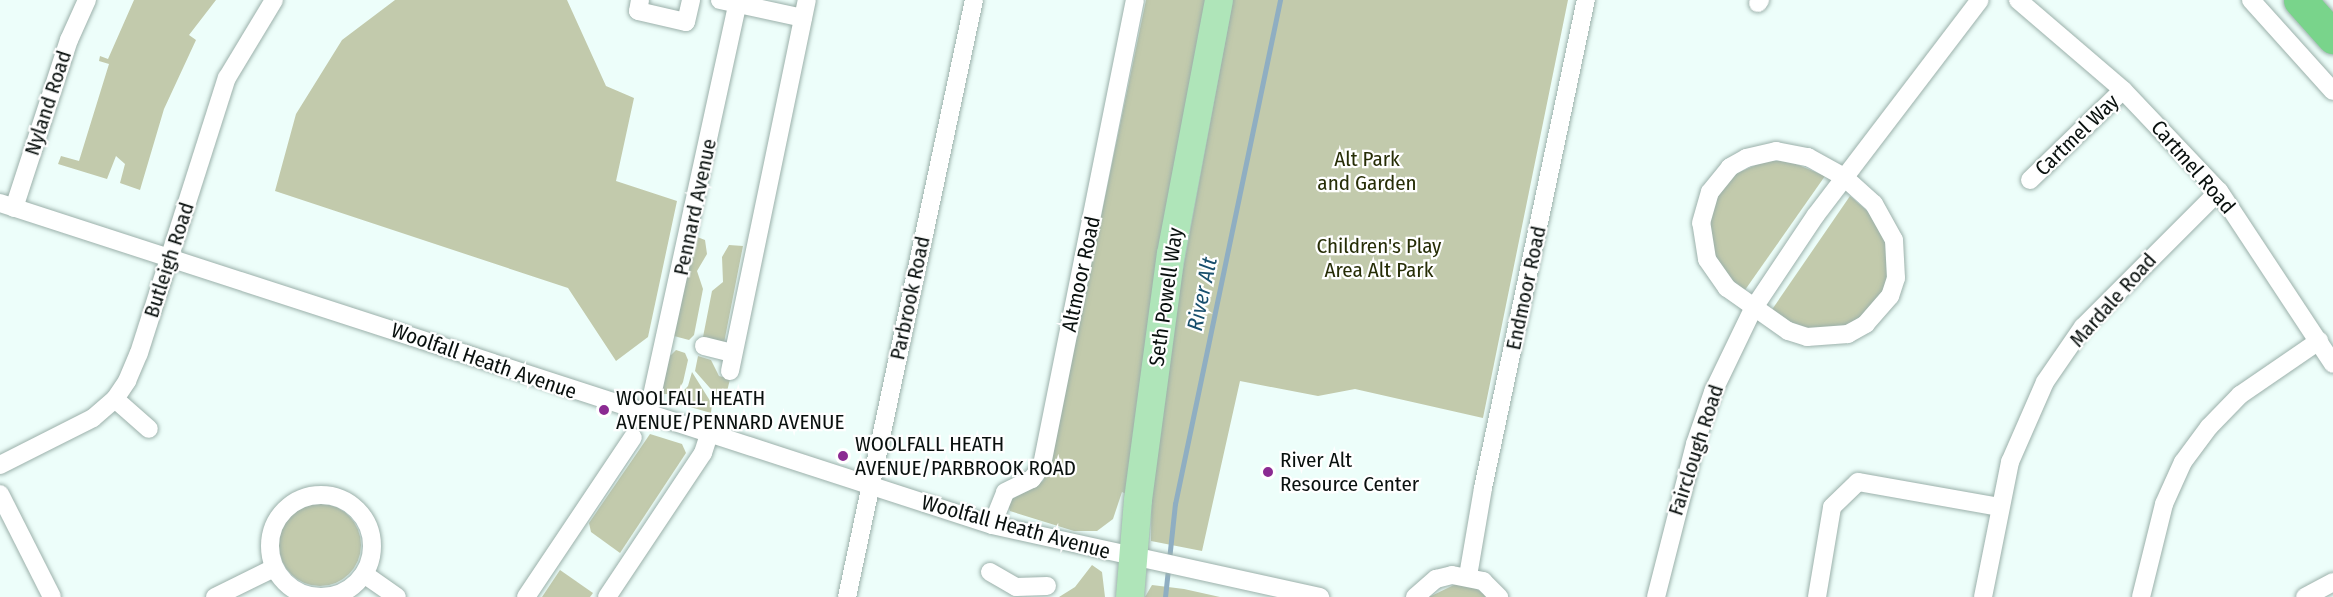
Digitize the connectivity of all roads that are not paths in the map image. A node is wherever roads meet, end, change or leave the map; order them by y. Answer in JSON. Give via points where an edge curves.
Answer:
{"nodes":[{"id":1,"x":87,"y":0,"type":"edge"},
{"id":2,"x":274,"y":0,"type":"edge"},
{"id":3,"x":640,"y":0,"type":"edge"},
{"id":4,"x":691,"y":0,"type":"edge"},
{"id":5,"x":720,"y":0,"type":"edge"},
{"id":6,"x":807,"y":0,"type":"edge"},
{"id":7,"x":974,"y":0,"type":"edge"},
{"id":8,"x":1135,"y":0,"type":"edge"},
{"id":9,"x":1219,"y":0,"type":"edge"},
{"id":10,"x":1586,"y":0,"type":"edge"},
{"id":11,"x":1980,"y":0,"type":"edge"},
{"id":12,"x":2018,"y":0,"type":"edge"},
{"id":13,"x":2251,"y":0,"type":"edge"},
{"id":14,"x":2300,"y":0,"type":"edge"},
{"id":15,"x":738,"y":2,"type":"edge"},
{"id":16,"x":803,"y":18,"type":"junction"},
{"id":17,"x":2333,"y":37,"type":"edge"},
{"id":18,"x":2123,"y":90,"type":"junction"},
{"id":19,"x":2333,"y":91,"type":"edge"},
{"id":20,"x":1844,"y":177,"type":"junction"},
{"id":21,"x":2030,"y":180,"type":"dead end"},
{"id":22,"x":2219,"y":191,"type":"junction"},
{"id":23,"x":7,"y":206,"type":"edge"},
{"id":24,"x":170,"y":257,"type":"junction"},
{"id":25,"x":1753,"y":309,"type":"junction"},
{"id":26,"x":2319,"y":341,"type":"junction"},
{"id":27,"x":704,"y":346,"type":"dead end"},
{"id":28,"x":733,"y":353,"type":"junction"},
{"id":29,"x":2333,"y":364,"type":"edge"},
{"id":30,"x":730,"y":371,"type":"dead end"},
{"id":31,"x":115,"y":399,"type":"junction"},
{"id":32,"x":648,"y":414,"type":"junction"},
{"id":33,"x":149,"y":429,"type":"dead end"},
{"id":34,"x":710,"y":432,"type":"junction"},
{"id":35,"x":633,"y":437,"type":"dead end"},
{"id":36,"x":0,"y":465,"type":"edge"},
{"id":37,"x":870,"y":486,"type":"junction"},
{"id":38,"x":0,"y":494,"type":"edge"},
{"id":39,"x":2000,"y":507,"type":"junction"},
{"id":40,"x":992,"y":525,"type":"junction"},
{"id":41,"x":1147,"y":561,"type":"junction"},
{"id":42,"x":274,"y":568,"type":"junction"},
{"id":43,"x":990,"y":572,"type":"dead end"},
{"id":44,"x":364,"y":574,"type":"junction"},
{"id":45,"x":1468,"y":576,"type":"junction"},
{"id":46,"x":2333,"y":582,"type":"edge"},
{"id":47,"x":1047,"y":586,"type":"dead end"},
{"id":48,"x":1015,"y":592,"type":"edge"},
{"id":49,"x":52,"y":597,"type":"edge"},
{"id":50,"x":215,"y":597,"type":"edge"},
{"id":51,"x":397,"y":597,"type":"edge"},
{"id":52,"x":526,"y":597,"type":"edge"},
{"id":53,"x":607,"y":597,"type":"edge"},
{"id":54,"x":847,"y":597,"type":"edge"},
{"id":55,"x":1130,"y":597,"type":"edge"},
{"id":56,"x":1320,"y":597,"type":"edge"},
{"id":57,"x":1415,"y":597,"type":"edge"},
{"id":58,"x":1499,"y":597,"type":"edge"},
{"id":59,"x":1656,"y":597,"type":"edge"},
{"id":60,"x":1817,"y":597,"type":"edge"},
{"id":61,"x":1983,"y":597,"type":"edge"},
{"id":62,"x":2141,"y":597,"type":"edge"},
{"id":63,"x":2305,"y":597,"type":"edge"}],
"edges":[{"from":1,"to":23,"type":"street","name":"Nyland Road"},
{"from":2,"to":24,"type":"street","name":"Butleigh Road","via":[[227,78]]},
{"from":3,"to":4,"type":"street","via":[[638,10],[686,22]]},
{"from":5,"to":15,"type":"street"},
{"from":6,"to":16,"type":"street"},
{"from":7,"to":37,"type":"street","name":"Parbrook Road"},
{"from":8,"to":40,"type":"street","name":"Altmoor Road","via":[[1042,465],[1032,480],[1005,492]]},
{"from":9,"to":41,"type":"main road","name":"Seth Powell Way","via":[[1171,254]]},
{"from":10,"to":45,"type":"street","name":"Endmoor Road"},
{"from":11,"to":20,"type":"street","name":"Fairclough Road"},
{"from":12,"to":18,"type":"street","name":"Cartmel Road"},
{"from":13,"to":19,"type":"street"},
{"from":14,"to":17,"type":"highway"},
{"from":15,"to":16,"type":"street"},
{"from":15,"to":32,"type":"street","name":"Pennard Avenue"},
{"from":16,"to":28,"type":"street"},
{"from":18,"to":21,"type":"street","name":"Cartmel Way"},
{"from":18,"to":22,"type":"street","name":"Cartmel Road"},
{"from":20,"to":25,"type":"street","name":"Fairclough Road"},
{"from":20,"to":25,"type":"street","via":[[1808,157],[1776,151],[1746,158],[1730,167],[1710,192],[1701,223],[1707,259],[1727,288]]},
{"from":20,"to":25,"type":"street","via":[[1874,204],[1894,240],[1896,278],[1880,311],[1848,334],[1825,338],[1788,331]]},
{"from":22,"to":26,"type":"street","name":"Cartmel Road"},
{"from":22,"to":39,"type":"street","name":"Mardale Road","via":[[2083,327],[2045,382],[2010,462]]},
{"from":23,"to":24,"type":"street","name":"Woolfall Heath Avenue"},
{"from":24,"to":31,"type":"street","name":"Butleigh Road","via":[[139,353]]},
{"from":24,"to":32,"type":"street","name":"Woolfall Heath Avenue"},
{"from":25,"to":59,"type":"street","name":"Fairclough Road","via":[[1713,392],[1695,444]]},
{"from":26,"to":29,"type":"street","name":"Cartmel Road"},
{"from":26,"to":62,"type":"street","via":[[2240,395],[2183,462],[2164,504]]},
{"from":27,"to":28,"type":"street"},
{"from":28,"to":30,"type":"street"},
{"from":31,"to":33,"type":"street"},
{"from":31,"to":36,"type":"street","name":"Butleigh Road","via":[[93,418]]},
{"from":32,"to":34,"type":"street","name":"Woolfall Heath Avenue"},
{"from":34,"to":37,"type":"street","name":"Woolfall Heath Avenue"},
{"from":34,"to":53,"type":"street","via":[[703,453]]},
{"from":35,"to":52,"type":"street"},
{"from":37,"to":40,"type":"street","name":"Woolfall Heath Avenue"},
{"from":37,"to":54,"type":"street","name":"Parbrook Road"},
{"from":38,"to":49,"type":"street"},
{"from":39,"to":60,"type":"street","via":[[1858,482],[1832,507]]},
{"from":39,"to":61,"type":"street","name":"Mardale Road"},
{"from":40,"to":41,"type":"street","name":"Woolfall Heath Avenue"},
{"from":41,"to":55,"type":"main road","name":"Seth Powell Way"},
{"from":41,"to":56,"type":"street","name":"Woolfall Heath Avenue"},
{"from":42,"to":44,"type":"street","via":[[283,581],[309,596],[340,593]]},
{"from":42,"to":44,"type":"street","via":[[270,535],[281,513],[300,498],[333,495],[360,512],[369,527],[372,543]]},
{"from":42,"to":50,"type":"street"},
{"from":43,"to":48,"type":"street"},
{"from":44,"to":51,"type":"street"},
{"from":45,"to":57,"type":"street","via":[[1436,579]]},
{"from":45,"to":58,"type":"street","via":[[1483,581]]},
{"from":46,"to":63,"type":"street"},
{"from":47,"to":48,"type":"street"}]}
